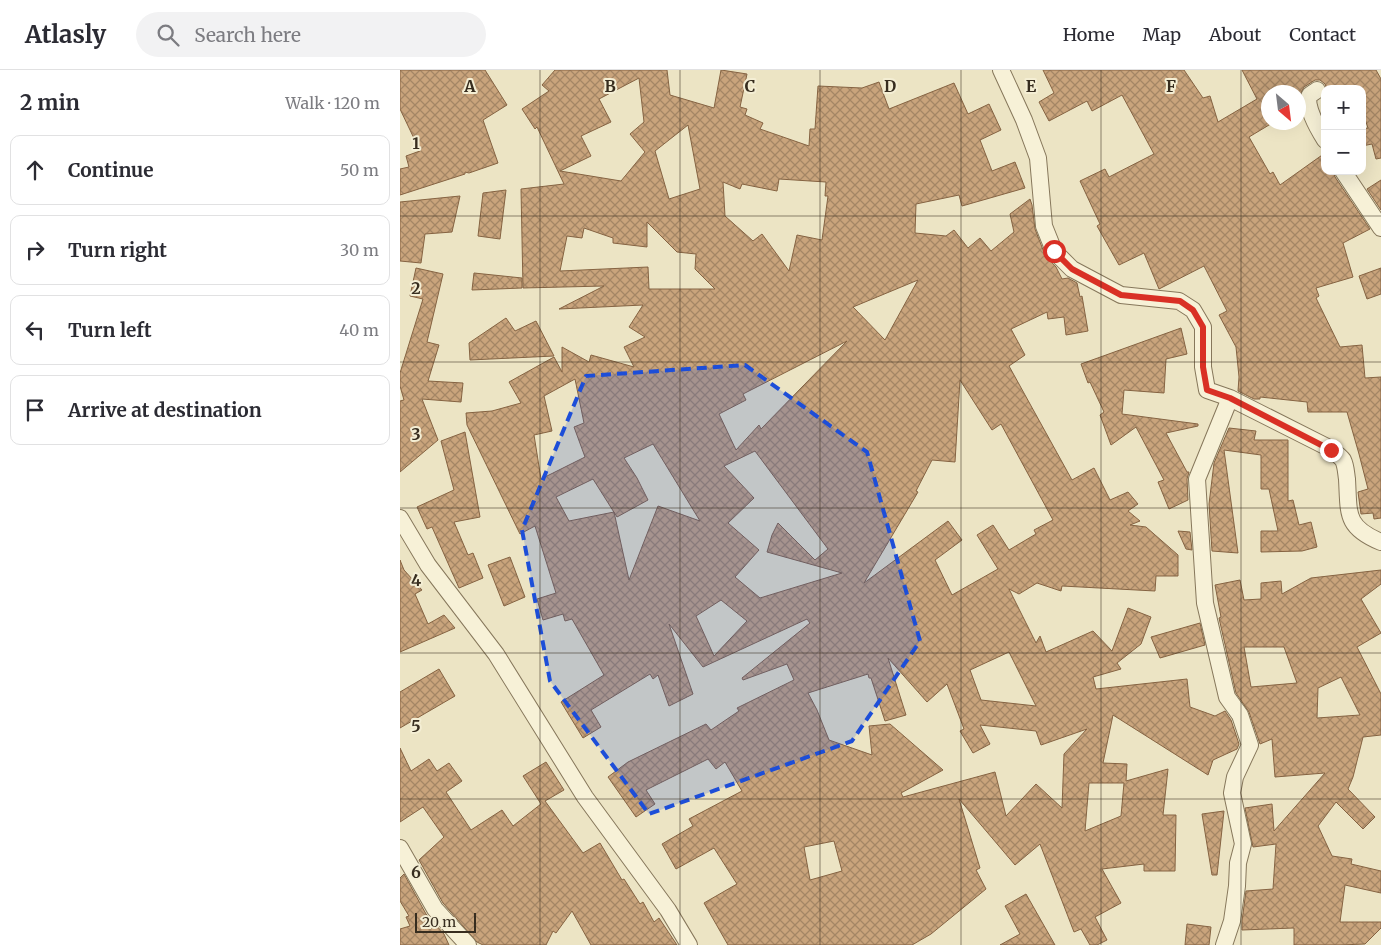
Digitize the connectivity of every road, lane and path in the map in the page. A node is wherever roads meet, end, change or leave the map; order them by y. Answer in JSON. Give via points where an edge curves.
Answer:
{"nodes":[{"id":1,"x":1001,"y":70,"type":"edge"},
{"id":2,"x":1317,"y":90,"type":"dead end"},
{"id":3,"x":1321,"y":134,"type":"edge"},
{"id":4,"x":1346,"y":175,"type":"edge"},
{"id":5,"x":1381,"y":228,"type":"edge"},
{"id":6,"x":1230,"y":398,"type":"junction"},
{"id":7,"x":400,"y":518,"type":"edge"},
{"id":8,"x":1381,"y":542,"type":"edge"},
{"id":9,"x":400,"y":848,"type":"edge"},
{"id":10,"x":468,"y":945,"type":"edge"},
{"id":11,"x":690,"y":945,"type":"edge"},
{"id":12,"x":1224,"y":945,"type":"edge"}],
"edges":[{"from":1,"to":6,"type":"street","via":[[1038,158],[1044,226],[1054,251],[1072,269],[1121,295],[1180,301],[1193,310],[1203,327],[1203,367],[1207,390]]},
{"from":2,"to":3,"type":"street","via":[[1308,101],[1314,123]]},
{"from":4,"to":5,"type":"street"},
{"from":6,"to":8,"type":"street","via":[[1331,450],[1342,460],[1346,470],[1350,516],[1363,534]]},
{"from":6,"to":12,"type":"street","via":[[1197,478],[1205,604],[1227,697],[1240,715],[1250,745],[1235,777],[1232,793],[1243,844],[1232,921]]},
{"from":7,"to":11,"type":"street","via":[[428,564],[496,654],[584,797]]},
{"from":9,"to":10,"type":"street","via":[[435,909]]}]}
